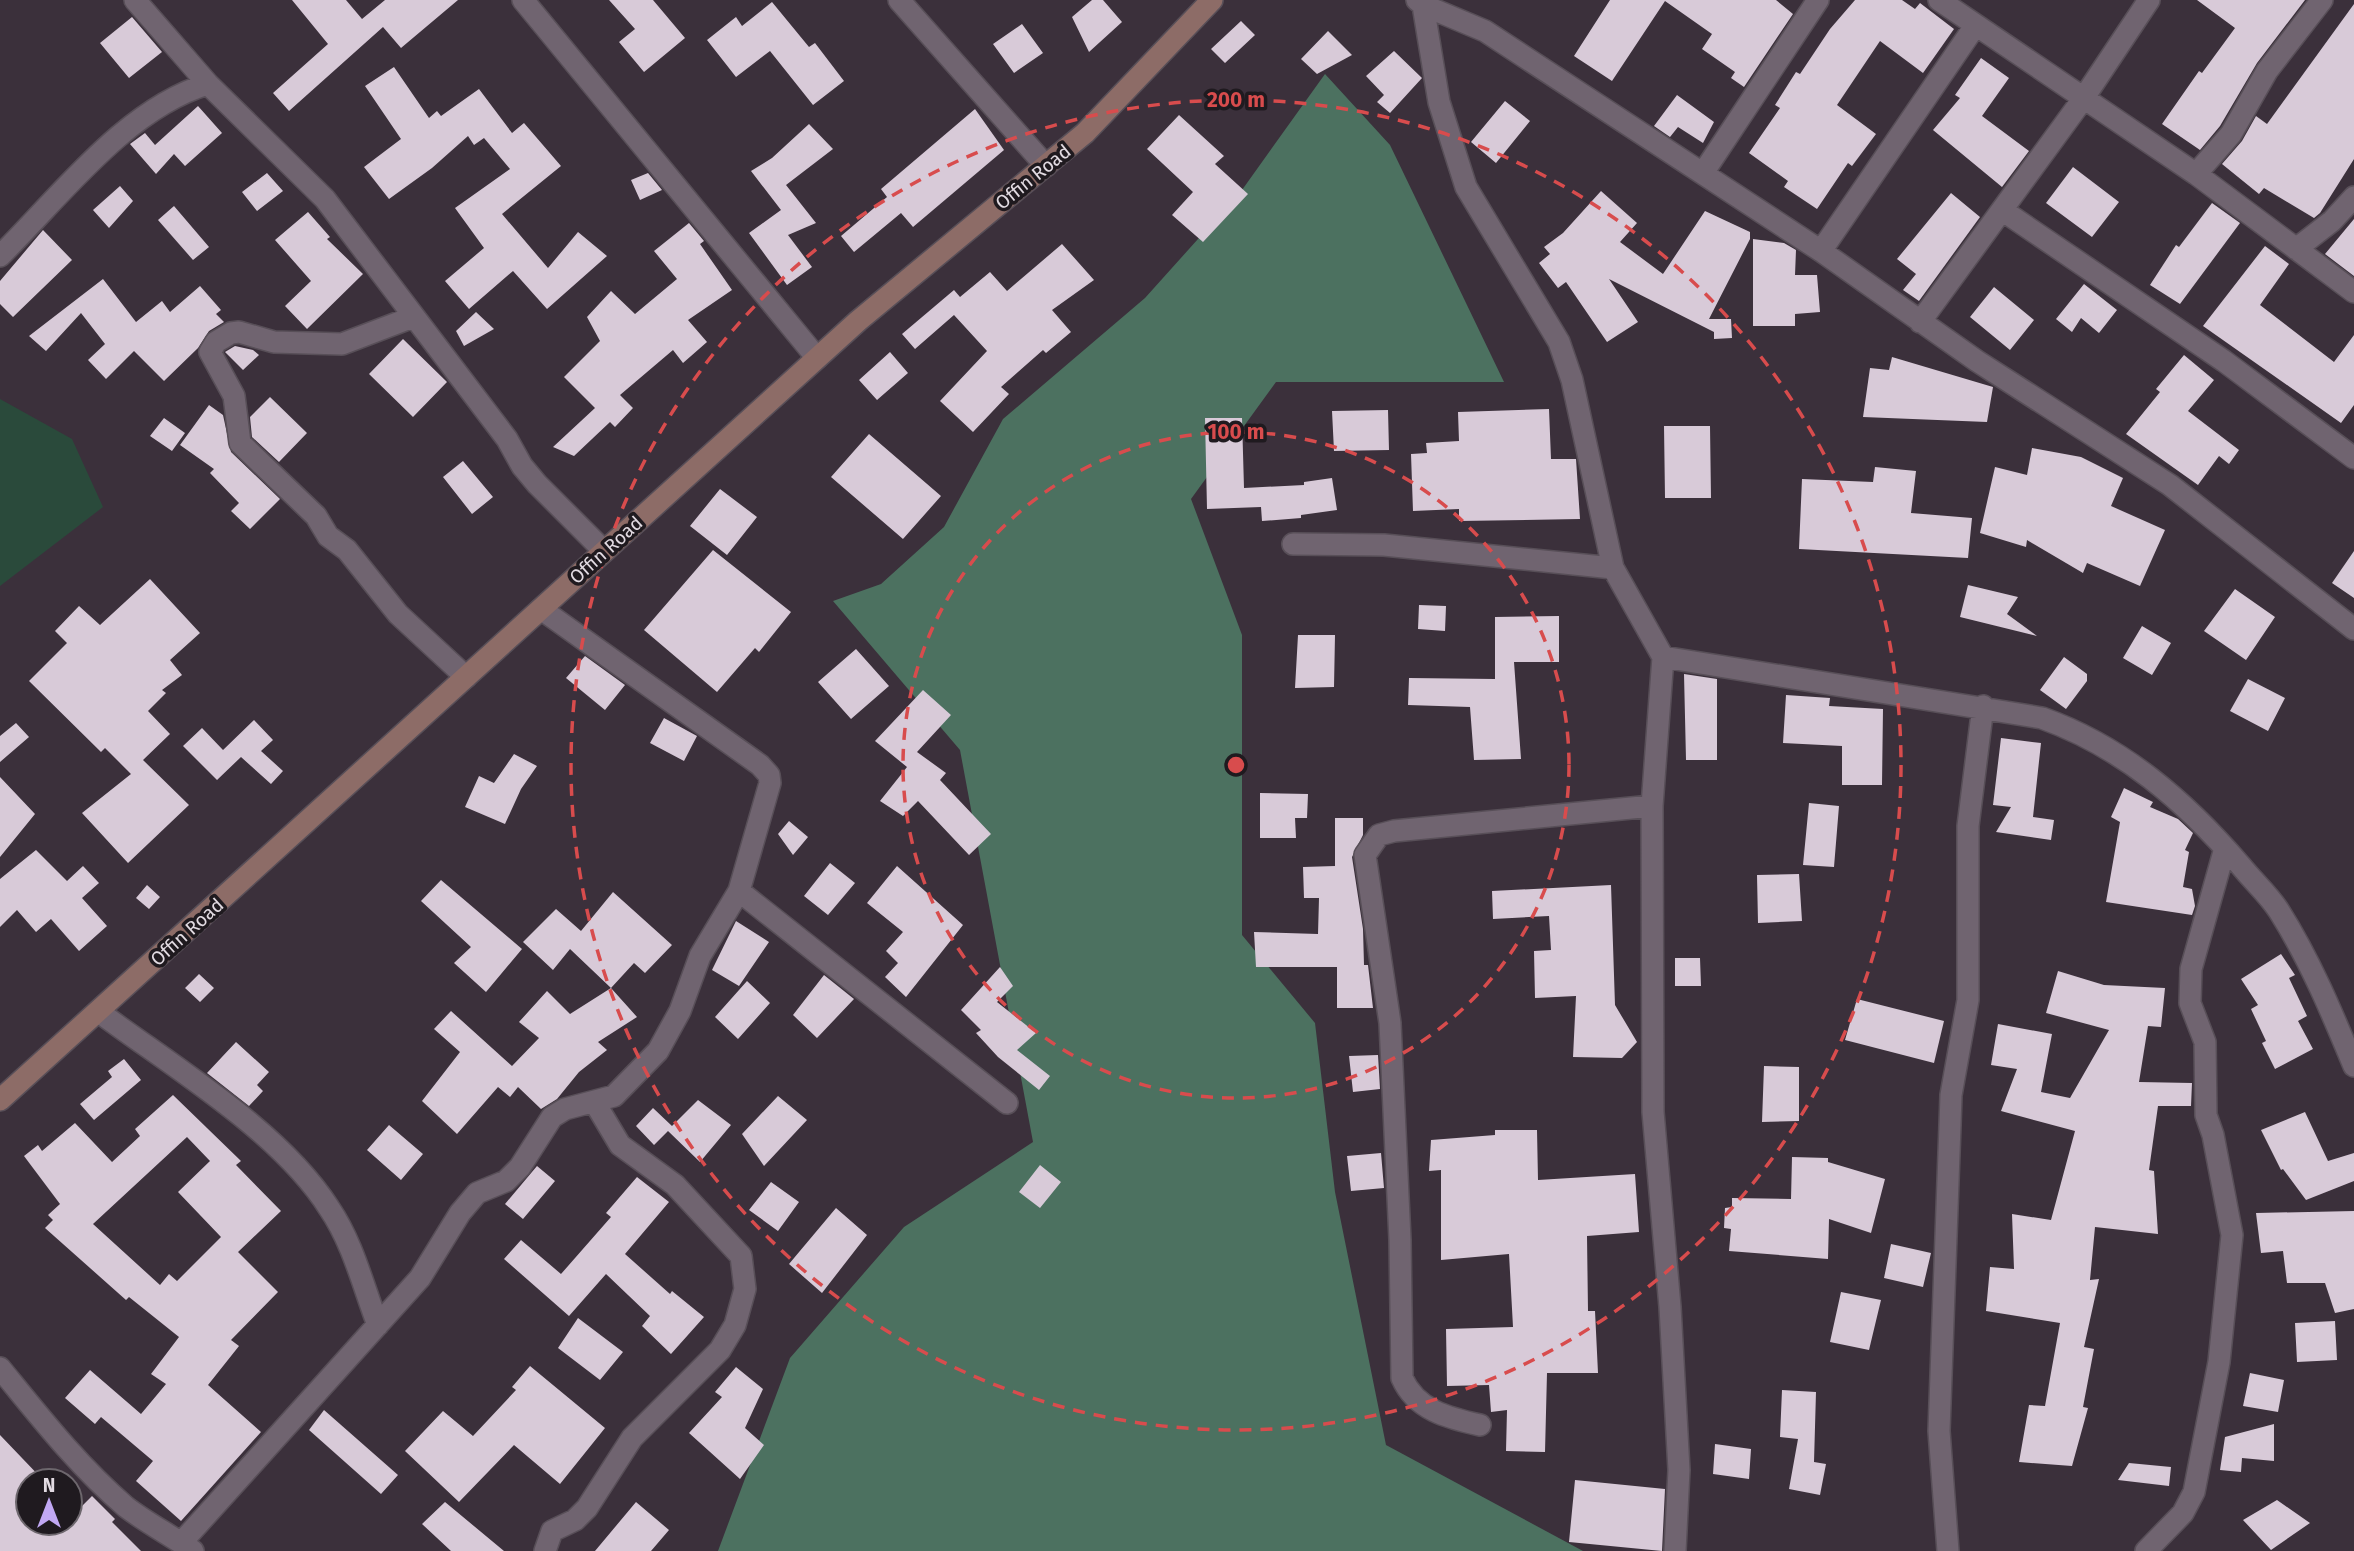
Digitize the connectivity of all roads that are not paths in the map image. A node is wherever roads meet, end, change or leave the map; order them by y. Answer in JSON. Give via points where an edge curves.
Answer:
{"nodes":[{"id":1,"x":135,"y":0,"type":"edge"},
{"id":2,"x":523,"y":0,"type":"edge"},
{"id":3,"x":899,"y":0,"type":"edge"},
{"id":4,"x":1212,"y":0,"type":"edge"},
{"id":5,"x":1818,"y":0,"type":"edge"},
{"id":6,"x":1939,"y":0,"type":"edge"},
{"id":7,"x":2150,"y":0,"type":"edge"},
{"id":8,"x":2322,"y":0,"type":"edge"},
{"id":9,"x":1420,"y":3,"type":"edge"},
{"id":10,"x":1975,"y":26,"type":"junction"},
{"id":11,"x":208,"y":84,"type":"junction"},
{"id":12,"x":2083,"y":99,"type":"junction"},
{"id":13,"x":1046,"y":166,"type":"junction"},
{"id":14,"x":1703,"y":173,"type":"junction"},
{"id":15,"x":2196,"y":174,"type":"junction"},
{"id":16,"x":2354,"y":197,"type":"edge"},
{"id":17,"x":2002,"y":210,"type":"junction"},
{"id":18,"x":2296,"y":249,"type":"junction"},
{"id":19,"x":1821,"y":251,"type":"junction"},
{"id":20,"x":0,"y":256,"type":"edge"},
{"id":21,"x":2354,"y":292,"type":"edge"},
{"id":22,"x":413,"y":317,"type":"junction"},
{"id":23,"x":1920,"y":322,"type":"junction"},
{"id":24,"x":817,"y":358,"type":"junction"},
{"id":25,"x":2354,"y":458,"type":"edge"},
{"id":26,"x":1293,"y":544,"type":"dead end"},
{"id":27,"x":604,"y":551,"type":"junction"},
{"id":28,"x":1613,"y":568,"type":"junction"},
{"id":29,"x":541,"y":609,"type":"junction"},
{"id":30,"x":2354,"y":629,"type":"edge"},
{"id":31,"x":1663,"y":657,"type":"junction"},
{"id":32,"x":466,"y":677,"type":"junction"},
{"id":33,"x":1983,"y":706,"type":"junction"},
{"id":34,"x":1652,"y":806,"type":"junction"},
{"id":35,"x":2225,"y":848,"type":"junction"},
{"id":36,"x":739,"y":891,"type":"junction"},
{"id":37,"x":99,"y":1012,"type":"junction"},
{"id":38,"x":2354,"y":1066,"type":"edge"},
{"id":39,"x":0,"y":1100,"type":"edge"},
{"id":40,"x":1007,"y":1102,"type":"dead end"},
{"id":41,"x":595,"y":1103,"type":"junction"},
{"id":42,"x":378,"y":1325,"type":"junction"},
{"id":43,"x":0,"y":1368,"type":"edge"},
{"id":44,"x":1480,"y":1425,"type":"dead end"},
{"id":45,"x":187,"y":1547,"type":"edge"},
{"id":46,"x":545,"y":1551,"type":"edge"},
{"id":47,"x":1675,"y":1551,"type":"edge"},
{"id":48,"x":1948,"y":1551,"type":"edge"},
{"id":49,"x":2146,"y":1551,"type":"edge"}],
"edges":[{"from":1,"to":11,"type":"street"},
{"from":2,"to":24,"type":"street"},
{"from":3,"to":13,"type":"street"},
{"from":4,"to":13,"type":"street","name":"Offin Road","via":[[1085,133]]},
{"from":5,"to":14,"type":"street"},
{"from":6,"to":10,"type":"street"},
{"from":7,"to":12,"type":"street"},
{"from":8,"to":15,"type":"street","via":[[2267,71],[2231,134]]},
{"from":9,"to":14,"type":"street","via":[[1485,30]]},
{"from":9,"to":28,"type":"street","via":[[1439,102],[1466,187],[1559,342],[1572,380]]},
{"from":10,"to":12,"type":"street"},
{"from":10,"to":19,"type":"street"},
{"from":11,"to":20,"type":"street","via":[[185,91],[111,144]]},
{"from":11,"to":22,"type":"street","via":[[326,199]]},
{"from":12,"to":15,"type":"street"},
{"from":12,"to":17,"type":"street"},
{"from":13,"to":24,"type":"street","name":"Offin Road"},
{"from":14,"to":19,"type":"street"},
{"from":15,"to":18,"type":"street"},
{"from":16,"to":18,"type":"street"},
{"from":17,"to":23,"type":"street"},
{"from":17,"to":25,"type":"street","via":[[2224,361]]},
{"from":18,"to":21,"type":"street"},
{"from":19,"to":23,"type":"street"},
{"from":22,"to":27,"type":"street","via":[[507,439],[522,466]]},
{"from":22,"to":32,"type":"street","via":[[342,344],[274,342],[231,332],[210,352],[234,396],[240,443],[316,516],[328,536],[347,550],[398,614]]},
{"from":23,"to":30,"type":"street","via":[[2170,485]]},
{"from":24,"to":27,"type":"street","name":"Offin Road"},
{"from":26,"to":28,"type":"street","via":[[1384,545]]},
{"from":27,"to":29,"type":"street","name":"Offin Road"},
{"from":28,"to":31,"type":"street"},
{"from":29,"to":32,"type":"street","name":"Offin Road"},
{"from":29,"to":36,"type":"street","via":[[769,775]]},
{"from":31,"to":33,"type":"street"},
{"from":31,"to":34,"type":"street"},
{"from":32,"to":37,"type":"street","name":"Offin Road"},
{"from":33,"to":35,"type":"street","via":[[2079,731],[2122,755],[2162,786]]},
{"from":33,"to":48,"type":"street","via":[[1968,826],[1968,1000],[1951,1095],[1939,1431]]},
{"from":34,"to":44,"type":"street","via":[[1394,831],[1379,835],[1365,855],[1390,1023],[1402,1378],[1409,1394],[1423,1404],[1447,1418]]},
{"from":34,"to":47,"type":"street","via":[[1653,1112],[1679,1470]]},
{"from":35,"to":38,"type":"street","via":[[2278,910],[2326,997]]},
{"from":35,"to":49,"type":"street","via":[[2191,969],[2190,1003],[2205,1042],[2206,1115],[2232,1235],[2219,1362],[2194,1492],[2183,1513]]},
{"from":36,"to":40,"type":"street"},
{"from":36,"to":41,"type":"street","via":[[700,957],[680,1011],[658,1051],[614,1096]]},
{"from":37,"to":39,"type":"street","name":"Offin Road"},
{"from":37,"to":42,"type":"street","via":[[292,1161],[319,1192],[345,1236]]},
{"from":41,"to":42,"type":"street","via":[[552,1116],[520,1167],[506,1181],[477,1193],[449,1227],[420,1278]]},
{"from":41,"to":46,"type":"street","via":[[620,1145],[675,1185],[741,1256],[745,1289],[735,1325],[720,1350],[632,1438],[587,1508],[552,1531]]},
{"from":42,"to":45,"type":"street"},
{"from":43,"to":45,"type":"street","via":[[97,1479],[128,1508]]}]}
